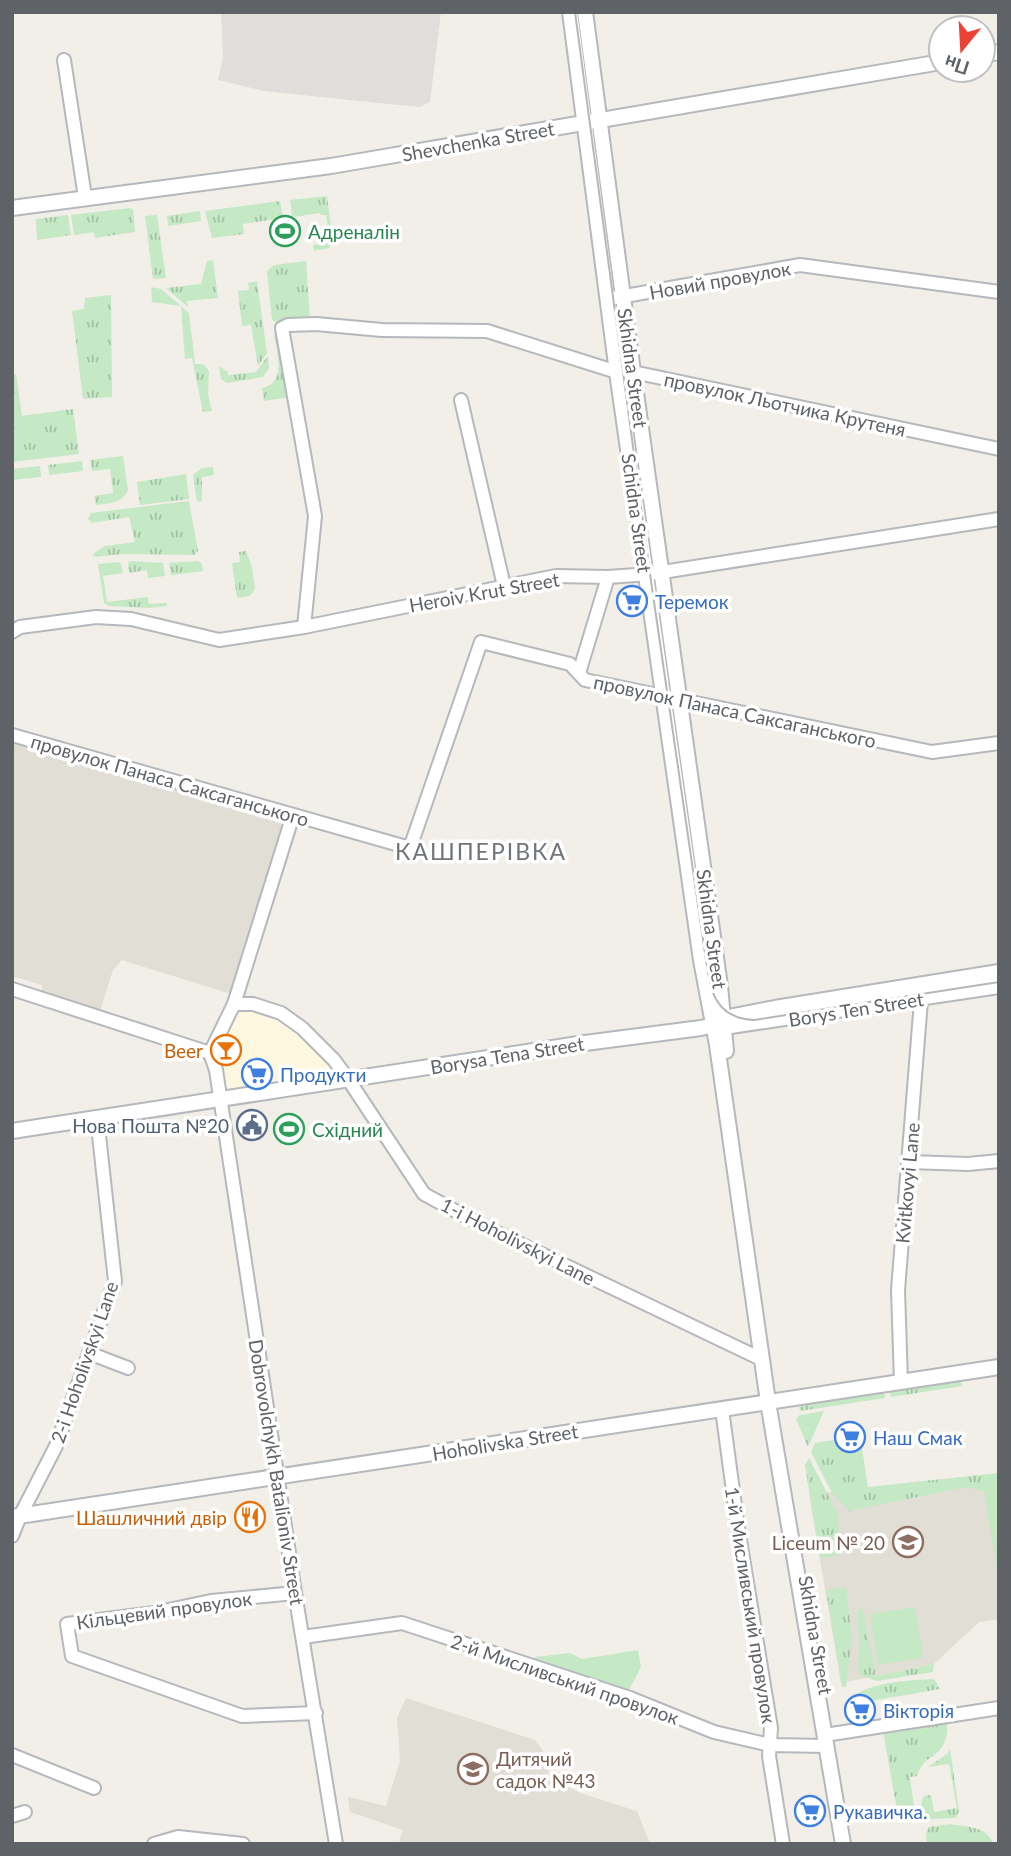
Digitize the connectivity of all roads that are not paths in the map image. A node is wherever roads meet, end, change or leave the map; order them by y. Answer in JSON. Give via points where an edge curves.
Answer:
{"nodes":[{"id":1,"x":570,"y":12,"type":"edge"},
{"id":2,"x":585,"y":12,"type":"edge"},
{"id":3,"x":64,"y":60,"type":"dead end"},
{"id":4,"x":927,"y":64,"type":"edge"},
{"id":5,"x":592,"y":121,"type":"junction"},
{"id":6,"x":86,"y":197,"type":"junction"},
{"id":7,"x":12,"y":208,"type":"edge"},
{"id":8,"x":999,"y":292,"type":"edge"},
{"id":9,"x":623,"y":297,"type":"junction"},
{"id":10,"x":608,"y":299,"type":"junction"},
{"id":11,"x":617,"y":372,"type":"junction"},
{"id":12,"x":633,"y":372,"type":"junction"},
{"id":13,"x":461,"y":400,"type":"dead end"},
{"id":14,"x":999,"y":450,"type":"edge"},
{"id":15,"x":999,"y":519,"type":"edge"},
{"id":16,"x":661,"y":572,"type":"junction"},
{"id":17,"x":645,"y":575,"type":"junction"},
{"id":18,"x":608,"y":577,"type":"junction"},
{"id":19,"x":504,"y":586,"type":"junction"},
{"id":20,"x":304,"y":627,"type":"junction"},
{"id":21,"x":12,"y":632,"type":"edge"},
{"id":22,"x":579,"y":673,"type":"junction"},
{"id":23,"x":664,"y":695,"type":"junction"},
{"id":24,"x":680,"y":698,"type":"junction"},
{"id":25,"x":12,"y":735,"type":"edge"},
{"id":26,"x":999,"y":743,"type":"edge"},
{"id":27,"x":293,"y":815,"type":"junction"},
{"id":28,"x":999,"y":972,"type":"edge"},
{"id":29,"x":999,"y":986,"type":"edge"},
{"id":30,"x":12,"y":989,"type":"edge"},
{"id":31,"x":922,"y":991,"type":"junction"},
{"id":32,"x":234,"y":1004,"type":"junction"},
{"id":33,"x":720,"y":1024,"type":"junction"},
{"id":34,"x":210,"y":1053,"type":"junction"},
{"id":35,"x":348,"y":1079,"type":"junction"},
{"id":36,"x":219,"y":1099,"type":"junction"},
{"id":37,"x":97,"y":1117,"type":"junction"},
{"id":38,"x":12,"y":1131,"type":"edge"},
{"id":39,"x":999,"y":1161,"type":"edge"},
{"id":40,"x":909,"y":1162,"type":"junction"},
{"id":41,"x":89,"y":1353,"type":"junction"},
{"id":42,"x":761,"y":1359,"type":"junction"},
{"id":43,"x":999,"y":1367,"type":"edge"},
{"id":44,"x":128,"y":1368,"type":"dead end"},
{"id":45,"x":901,"y":1382,"type":"junction"},
{"id":46,"x":772,"y":1401,"type":"junction"},
{"id":47,"x":722,"y":1409,"type":"junction"},
{"id":48,"x":279,"y":1477,"type":"junction"},
{"id":49,"x":16,"y":1517,"type":"edge"},
{"id":50,"x":12,"y":1536,"type":"edge"},
{"id":51,"x":295,"y":1593,"type":"junction"},
{"id":52,"x":303,"y":1637,"type":"junction"},
{"id":53,"x":999,"y":1708,"type":"edge"},
{"id":54,"x":316,"y":1713,"type":"junction"},
{"id":55,"x":828,"y":1739,"type":"junction"},
{"id":56,"x":770,"y":1745,"type":"junction"},
{"id":57,"x":12,"y":1755,"type":"edge"},
{"id":58,"x":94,"y":1788,"type":"dead end"},
{"id":59,"x":197,"y":1841,"type":"edge"},
{"id":60,"x":154,"y":1844,"type":"edge"},
{"id":61,"x":243,"y":1844,"type":"edge"},
{"id":62,"x":337,"y":1844,"type":"edge"},
{"id":63,"x":783,"y":1844,"type":"edge"},
{"id":64,"x":843,"y":1844,"type":"edge"},
{"id":65,"x":850,"y":1844,"type":"edge"}],
"edges":[{"from":1,"to":5,"type":"street","name":"Skhidna Street"},
{"from":2,"to":5,"type":"street","name":"Skhidna Street"},
{"from":3,"to":6,"type":"street"},
{"from":4,"to":5,"type":"street","name":"Shevchenka Street"},
{"from":5,"to":6,"type":"street","name":"Shevchenka Street","via":[[331,166]]},
{"from":5,"to":9,"type":"street","name":"Skhidna Street"},
{"from":5,"to":10,"type":"street","name":"Schidna Street"},
{"from":6,"to":7,"type":"street","name":"Shevchenka Street"},
{"from":8,"to":9,"type":"street","name":"Новий провулок","via":[[800,265]]},
{"from":9,"to":10,"type":"street","name":"Новий провулок"},
{"from":9,"to":12,"type":"street","name":"Skhidna Street"},
{"from":10,"to":11,"type":"street","name":"Schidna Street"},
{"from":11,"to":12,"type":"street","name":"провулок Льотчика Крутеня"},
{"from":11,"to":17,"type":"street","name":"Schidna Street"},
{"from":11,"to":20,"type":"street","name":"провулок Льотчика Крутеня","via":[[487,331],[316,324],[282,328],[315,516]]},
{"from":12,"to":14,"type":"street","name":"провулок Льотчика Крутеня"},
{"from":12,"to":16,"type":"street","name":"Skhidna Street"},
{"from":13,"to":19,"type":"street"},
{"from":15,"to":16,"type":"street","name":"Heroiv Krut Street"},
{"from":16,"to":17,"type":"street","name":"Heroiv Krut Street"},
{"from":16,"to":24,"type":"street","name":"Skhidna Street"},
{"from":17,"to":18,"type":"street","name":"Heroiv Krut Street"},
{"from":17,"to":23,"type":"street","name":"Schidna Street"},
{"from":18,"to":19,"type":"street","name":"Heroiv Krut Street","via":[[556,576]]},
{"from":18,"to":22,"type":"street"},
{"from":19,"to":20,"type":"street","name":"Heroiv Krut Street"},
{"from":20,"to":21,"type":"street","name":"Heroiv Krut Street","via":[[219,640],[131,619],[96,617],[20,627]]},
{"from":22,"to":23,"type":"street","name":"провулок Панаса Саксаганського","via":[[585,680]]},
{"from":22,"to":27,"type":"street","name":"провулок Панаса Саксаганського","via":[[570,664],[481,642],[410,848]]},
{"from":23,"to":24,"type":"street","name":"провулок Панаса Саксаганського"},
{"from":23,"to":33,"type":"street","name":"Skhidna Street","via":[[701,960]]},
{"from":24,"to":26,"type":"street","name":"провулок Панаса Саксаганського","via":[[932,752]]},
{"from":24,"to":33,"type":"street","name":"Skhidna Street"},
{"from":25,"to":27,"type":"street","name":"провулок Панаса Саксаганського"},
{"from":27,"to":32,"type":"street"},
{"from":28,"to":31,"type":"street","name":"Borysa Tena Street"},
{"from":29,"to":31,"type":"street","name":"Borys Ten Street"},
{"from":30,"to":34,"type":"street"},
{"from":31,"to":33,"type":"street","name":"Borysa Tena Street"},
{"from":31,"to":40,"type":"street","name":"Kvitkovyi Lane"},
{"from":32,"to":34,"type":"street"},
{"from":32,"to":35,"type":"street","name":"1-i Hoholivskyi Lane","via":[[253,1004],[281,1013],[302,1028]]},
{"from":33,"to":35,"type":"street","name":"Borysa Tena Street"},
{"from":33,"to":42,"type":"street","name":"Skhidna Street"},
{"from":33,"to":46,"type":"street","name":"Skhidna Street"},
{"from":34,"to":36,"type":"street","name":"Dobrovolchykh Batalioniv Street"},
{"from":35,"to":36,"type":"street","name":"Borysa Tena Street"},
{"from":35,"to":42,"type":"street","name":"1-i Hoholivskyi Lane","via":[[424,1194]]},
{"from":36,"to":37,"type":"street","name":"Borysa Tena Street"},
{"from":36,"to":48,"type":"street","name":"Dobrovolchykh Batalioniv Street"},
{"from":37,"to":38,"type":"street","name":"Borysa Tena Street"},
{"from":37,"to":41,"type":"street","name":"2-i Hoholivskyi Lane","via":[[115,1282]]},
{"from":39,"to":40,"type":"street"},
{"from":40,"to":45,"type":"street","name":"Kvitkovyi Lane","via":[[898,1290]]},
{"from":41,"to":44,"type":"street"},
{"from":41,"to":49,"type":"street","name":"2-i Hoholivskyi Lane","via":[[56,1446]]},
{"from":42,"to":46,"type":"street","name":"Skhidna Street"},
{"from":43,"to":45,"type":"street","name":"Hoholivska Street"},
{"from":45,"to":46,"type":"street","name":"Hoholivska Street"},
{"from":46,"to":47,"type":"street","name":"Hoholivska Street"},
{"from":46,"to":55,"type":"street","name":"Skhidna Street"},
{"from":47,"to":48,"type":"street","name":"Hoholivska Street"},
{"from":47,"to":56,"type":"street","name":"1-й Мисливський провулок"},
{"from":48,"to":49,"type":"street","name":"Hoholivska Street"},
{"from":48,"to":51,"type":"street","name":"Dobrovolchykh Batalioniv Street"},
{"from":49,"to":50,"type":"street","name":"2-i Hoholivskyi Lane"},
{"from":51,"to":52,"type":"street","name":"Dobrovolchykh Batalioniv Street"},
{"from":51,"to":54,"type":"street","name":"Кільцевий провулок","via":[[67,1624],[72,1657],[242,1716]]},
{"from":52,"to":54,"type":"street","name":"Dobrovolchykh Batalioniv Street"},
{"from":52,"to":56,"type":"street","name":"2-й Мисливський провулок","via":[[402,1623],[630,1698],[714,1732]]},
{"from":53,"to":55,"type":"street","name":"2-й Мисливський провулок"},
{"from":54,"to":62,"type":"street","name":"Dobrovolchykh Batalioniv Street"},
{"from":55,"to":56,"type":"street","name":"2-й Мисливський провулок"},
{"from":55,"to":64,"type":"street","name":"Skhidna Street"},
{"from":55,"to":65,"type":"street","name":"Skhidna Street"},
{"from":56,"to":63,"type":"street","name":"1-й Мисливський провулок"},
{"from":57,"to":58,"type":"street"},
{"from":59,"to":60,"type":"street","via":[[178,1837]]},
{"from":59,"to":61,"type":"street"}]}
